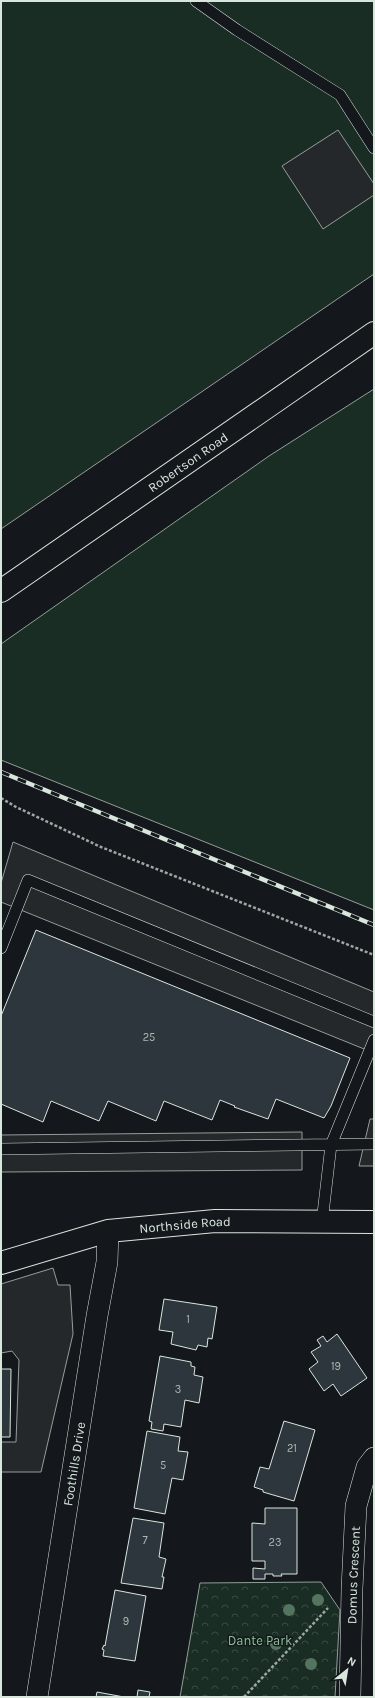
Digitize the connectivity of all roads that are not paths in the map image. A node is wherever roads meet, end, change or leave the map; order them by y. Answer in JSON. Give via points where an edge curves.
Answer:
{"nodes":[{"id":1,"x":196,"y":1,"type":"edge"},
{"id":2,"x":374,"y":148,"type":"edge"},
{"id":3,"x":374,"y":333,"type":"edge"},
{"id":4,"x":1,"y":591,"type":"edge"},
{"id":5,"x":1,"y":948,"type":"edge"},
{"id":6,"x":374,"y":1022,"type":"edge"},
{"id":7,"x":374,"y":1040,"type":"edge"},
{"id":8,"x":374,"y":1144,"type":"edge"},
{"id":9,"x":332,"y":1145,"type":"junction"},
{"id":10,"x":1,"y":1149,"type":"edge"},
{"id":11,"x":322,"y":1222,"type":"junction"},
{"id":12,"x":374,"y":1222,"type":"edge"},
{"id":13,"x":108,"y":1231,"type":"junction"},
{"id":14,"x":1,"y":1263,"type":"edge"},
{"id":15,"x":374,"y":1458,"type":"edge"},
{"id":16,"x":37,"y":1697,"type":"edge"},
{"id":17,"x":350,"y":1697,"type":"edge"}],
"edges":[{"from":1,"to":2,"type":"lane","via":[[340,95]]},
{"from":3,"to":4,"type":"main road","name":"Robertson Road"},
{"from":5,"to":6,"type":"lane","via":[[28,880]]},
{"from":7,"to":9,"type":"lane"},
{"from":8,"to":9,"type":"lane"},
{"from":9,"to":10,"type":"lane"},
{"from":9,"to":11,"type":"lane"},
{"from":11,"to":12,"type":"main road","name":"Northside Road"},
{"from":11,"to":13,"type":"main road","name":"Northside Road","via":[[215,1221]]},
{"from":13,"to":14,"type":"main road","name":"Northside Road"},
{"from":13,"to":16,"type":"street","name":"Foothills Drive","via":[[107,1262]]},
{"from":15,"to":17,"type":"street","name":"Domus Crescent","via":[[367,1467],[356,1506]]}]}
